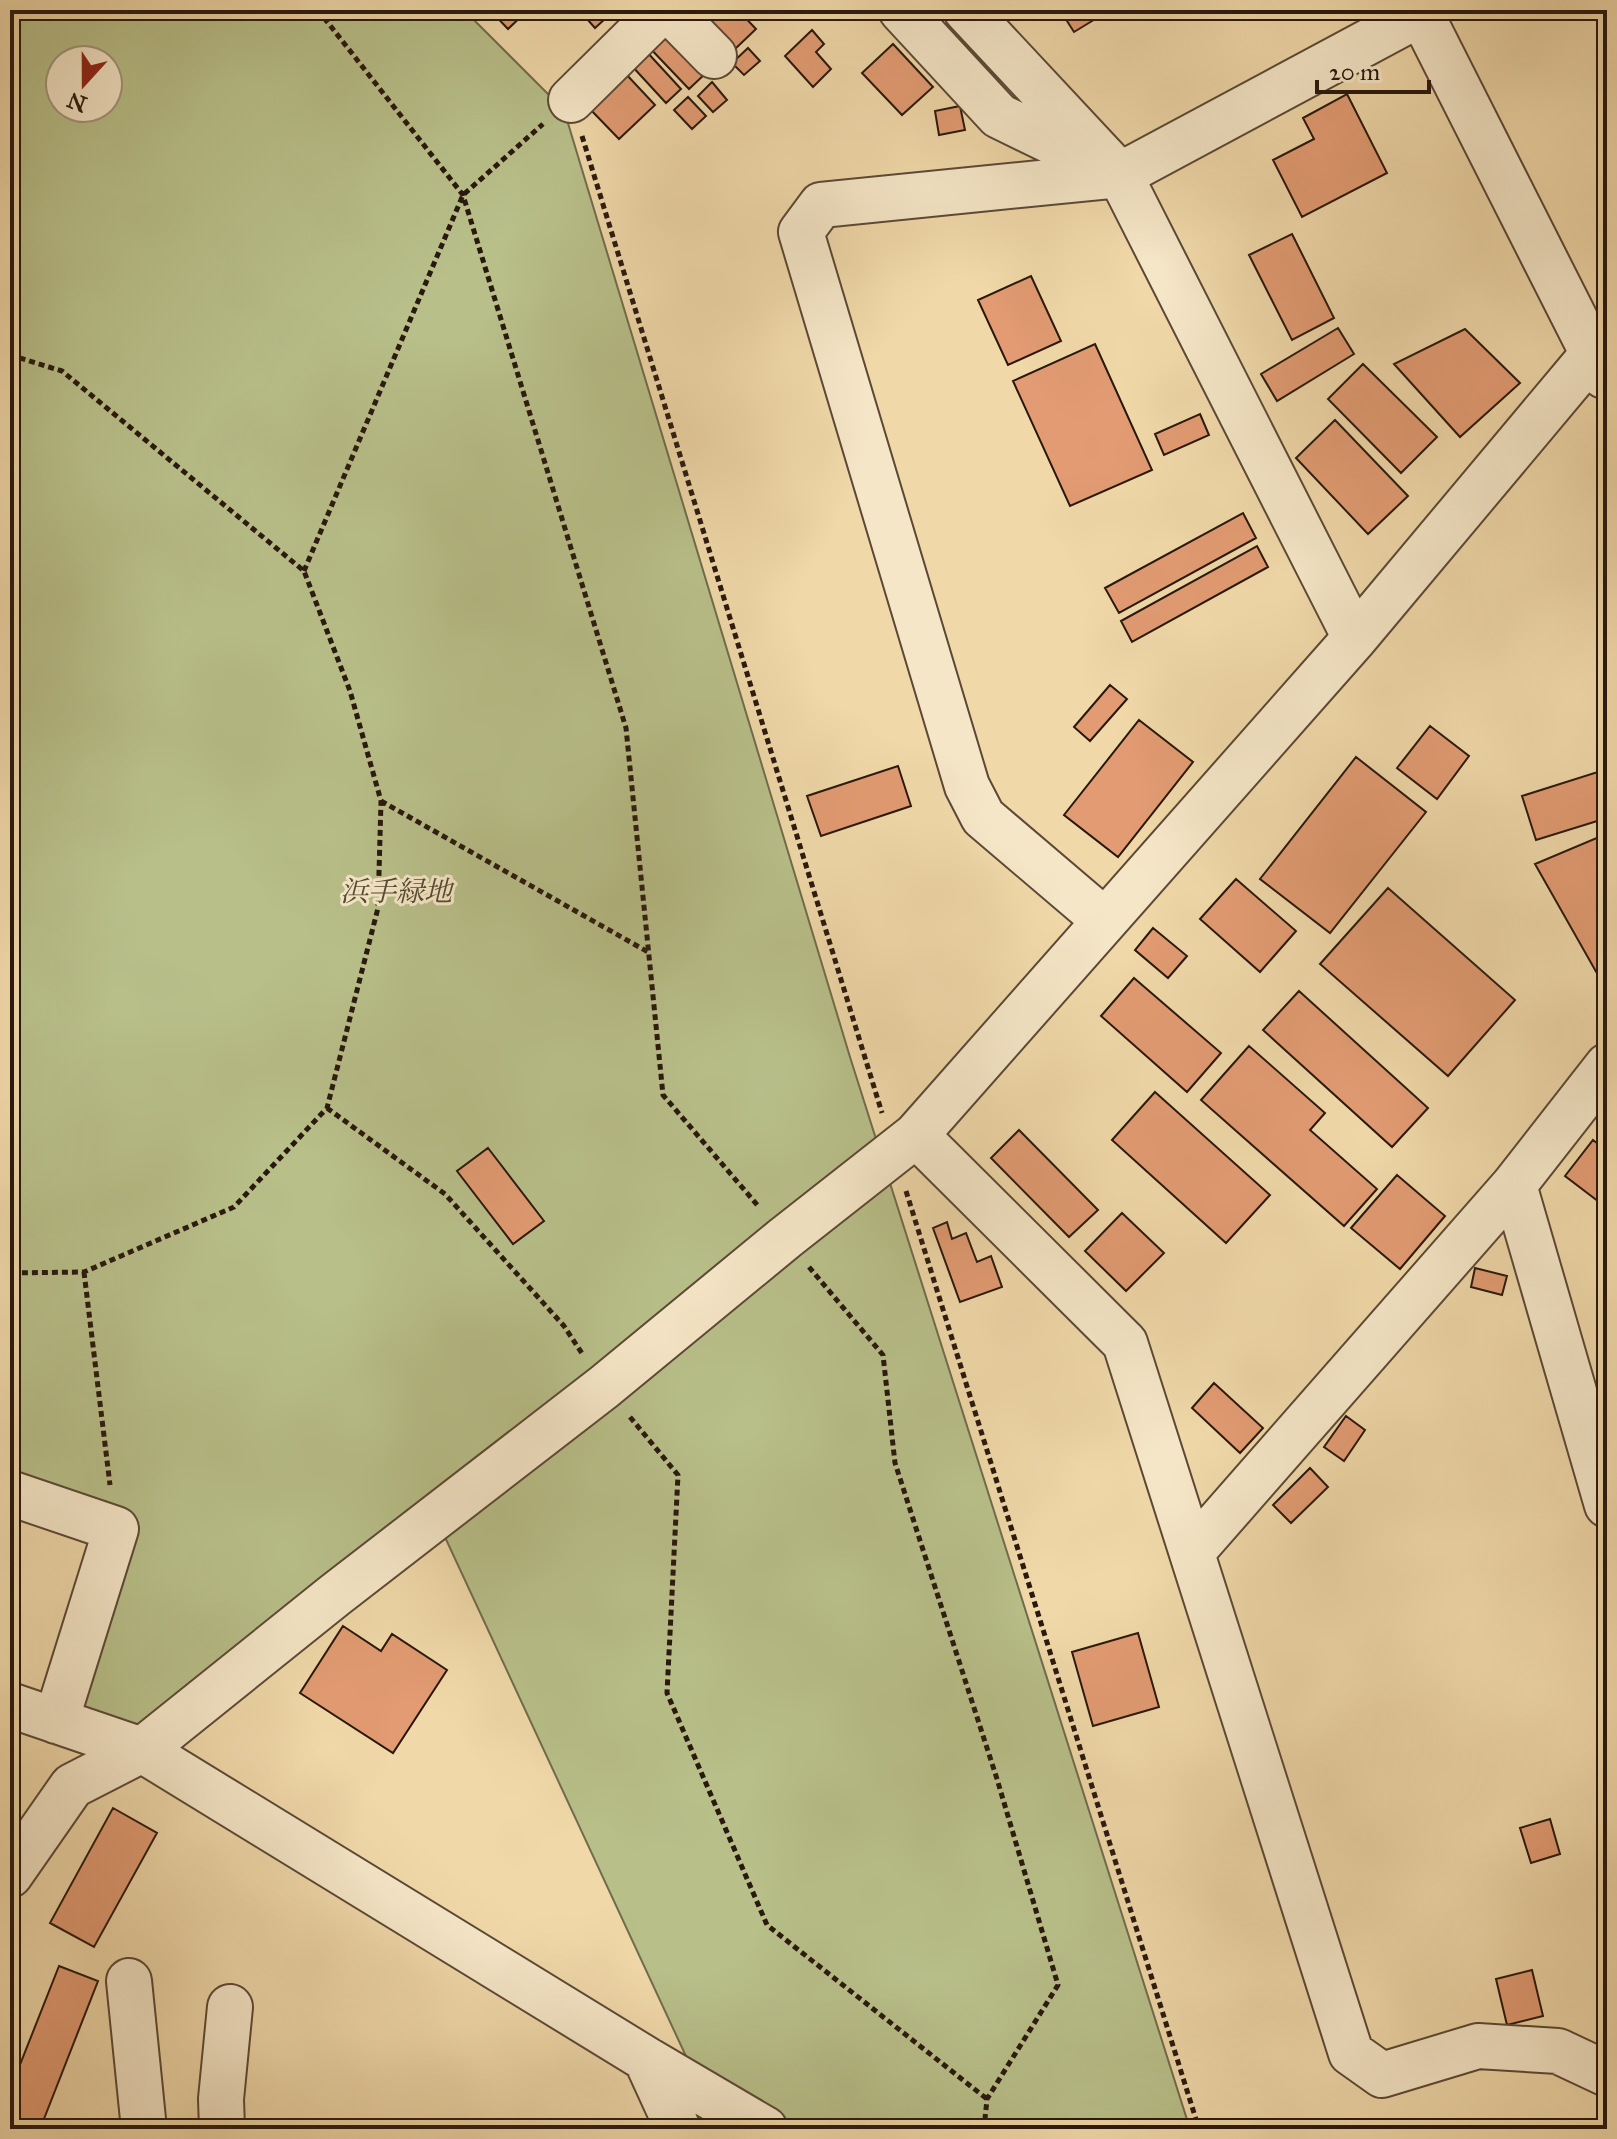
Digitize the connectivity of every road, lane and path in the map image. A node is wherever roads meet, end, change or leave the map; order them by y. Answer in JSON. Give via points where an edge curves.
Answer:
{"nodes":[{"id":1,"x":318,"y":10,"type":"edge"},
{"id":2,"x":662,"y":10,"type":"edge"},
{"id":3,"x":669,"y":10,"type":"edge"},
{"id":4,"x":901,"y":10,"type":"edge"},
{"id":5,"x":966,"y":10,"type":"edge"},
{"id":6,"x":1420,"y":12,"type":"edge"},
{"id":7,"x":714,"y":56,"type":"dead end"},
{"id":8,"x":571,"y":100,"type":"joint"},
{"id":9,"x":1120,"y":175,"type":"junction"},
{"id":10,"x":463,"y":195,"type":"junction"},
{"id":11,"x":10,"y":355,"type":"edge"},
{"id":12,"x":1603,"y":358,"type":"edge"},
{"id":13,"x":304,"y":571,"type":"junction"},
{"id":14,"x":1355,"y":638,"type":"junction"},
{"id":15,"x":381,"y":801,"type":"junction"},
{"id":16,"x":1104,"y":920,"type":"junction"},
{"id":17,"x":648,"y":952,"type":"junction"},
{"id":18,"x":1607,"y":1066,"type":"edge"},
{"id":19,"x":327,"y":1108,"type":"junction"},
{"id":20,"x":916,"y":1135,"type":"junction"},
{"id":21,"x":1514,"y":1185,"type":"junction"},
{"id":22,"x":785,"y":1238,"type":"junction"},
{"id":23,"x":84,"y":1272,"type":"junction"},
{"id":24,"x":10,"y":1273,"type":"edge"},
{"id":25,"x":604,"y":1387,"type":"junction"},
{"id":26,"x":10,"y":1493,"type":"edge"},
{"id":27,"x":1607,"y":1505,"type":"edge"},
{"id":28,"x":116,"y":1529,"type":"junction"},
{"id":29,"x":1193,"y":1551,"type":"junction"},
{"id":30,"x":10,"y":1705,"type":"edge"},
{"id":31,"x":56,"y":1721,"type":"junction"},
{"id":32,"x":142,"y":1750,"type":"junction"},
{"id":33,"x":10,"y":1875,"type":"edge"},
{"id":34,"x":129,"y":1981,"type":"dead end"},
{"id":35,"x":230,"y":2007,"type":"dead end"},
{"id":36,"x":646,"y":2059,"type":"junction"},
{"id":37,"x":1607,"y":2074,"type":"edge"},
{"id":38,"x":987,"y":2099,"type":"junction"},
{"id":39,"x":144,"y":2129,"type":"edge"},
{"id":40,"x":222,"y":2129,"type":"edge"},
{"id":41,"x":678,"y":2129,"type":"edge"},
{"id":42,"x":765,"y":2129,"type":"edge"},
{"id":43,"x":984,"y":2129,"type":"edge"}],
"edges":[{"from":1,"to":10,"type":"path"},
{"from":2,"to":8,"type":"street"},
{"from":3,"to":7,"type":"street"},
{"from":4,"to":9,"type":"street","via":[[999,116]]},
{"from":5,"to":9,"type":"street"},
{"from":6,"to":9,"type":"street"},
{"from":6,"to":12,"type":"street"},
{"from":8,"to":10,"type":"path"},
{"from":9,"to":14,"type":"street"},
{"from":9,"to":16,"type":"street","via":[[821,205],[801,232],[967,786],[983,817]]},
{"from":10,"to":13,"type":"path"},
{"from":10,"to":17,"type":"path","via":[[626,728]]},
{"from":11,"to":13,"type":"path","via":[[62,371]]},
{"from":12,"to":14,"type":"street"},
{"from":13,"to":15,"type":"path","via":[[350,691]]},
{"from":14,"to":16,"type":"street"},
{"from":15,"to":17,"type":"path"},
{"from":15,"to":19,"type":"path","via":[[378,908]]},
{"from":16,"to":20,"type":"street"},
{"from":17,"to":22,"type":"path","via":[[663,1095]]},
{"from":18,"to":21,"type":"street"},
{"from":19,"to":23,"type":"path","via":[[234,1207]]},
{"from":19,"to":25,"type":"path","via":[[445,1194],[564,1326]]},
{"from":20,"to":22,"type":"street"},
{"from":20,"to":29,"type":"street","via":[[1125,1343]]},
{"from":21,"to":27,"type":"street"},
{"from":21,"to":29,"type":"street"},
{"from":22,"to":25,"type":"street"},
{"from":22,"to":38,"type":"path","via":[[883,1355],[895,1463],[1058,1985]]},
{"from":23,"to":24,"type":"path"},
{"from":23,"to":28,"type":"path"},
{"from":25,"to":32,"type":"street"},
{"from":25,"to":38,"type":"path","via":[[678,1475],[667,1693],[767,1925]]},
{"from":26,"to":28,"type":"street"},
{"from":28,"to":31,"type":"street"},
{"from":29,"to":37,"type":"street","via":[[1351,2053],[1382,2075],[1478,2046],[1558,2051]]},
{"from":30,"to":31,"type":"street"},
{"from":31,"to":32,"type":"street"},
{"from":32,"to":33,"type":"street","via":[[72,1786]]},
{"from":32,"to":36,"type":"street"},
{"from":34,"to":39,"type":"street"},
{"from":35,"to":40,"type":"street"},
{"from":36,"to":41,"type":"street"},
{"from":36,"to":42,"type":"street"},
{"from":38,"to":43,"type":"path"}]}
